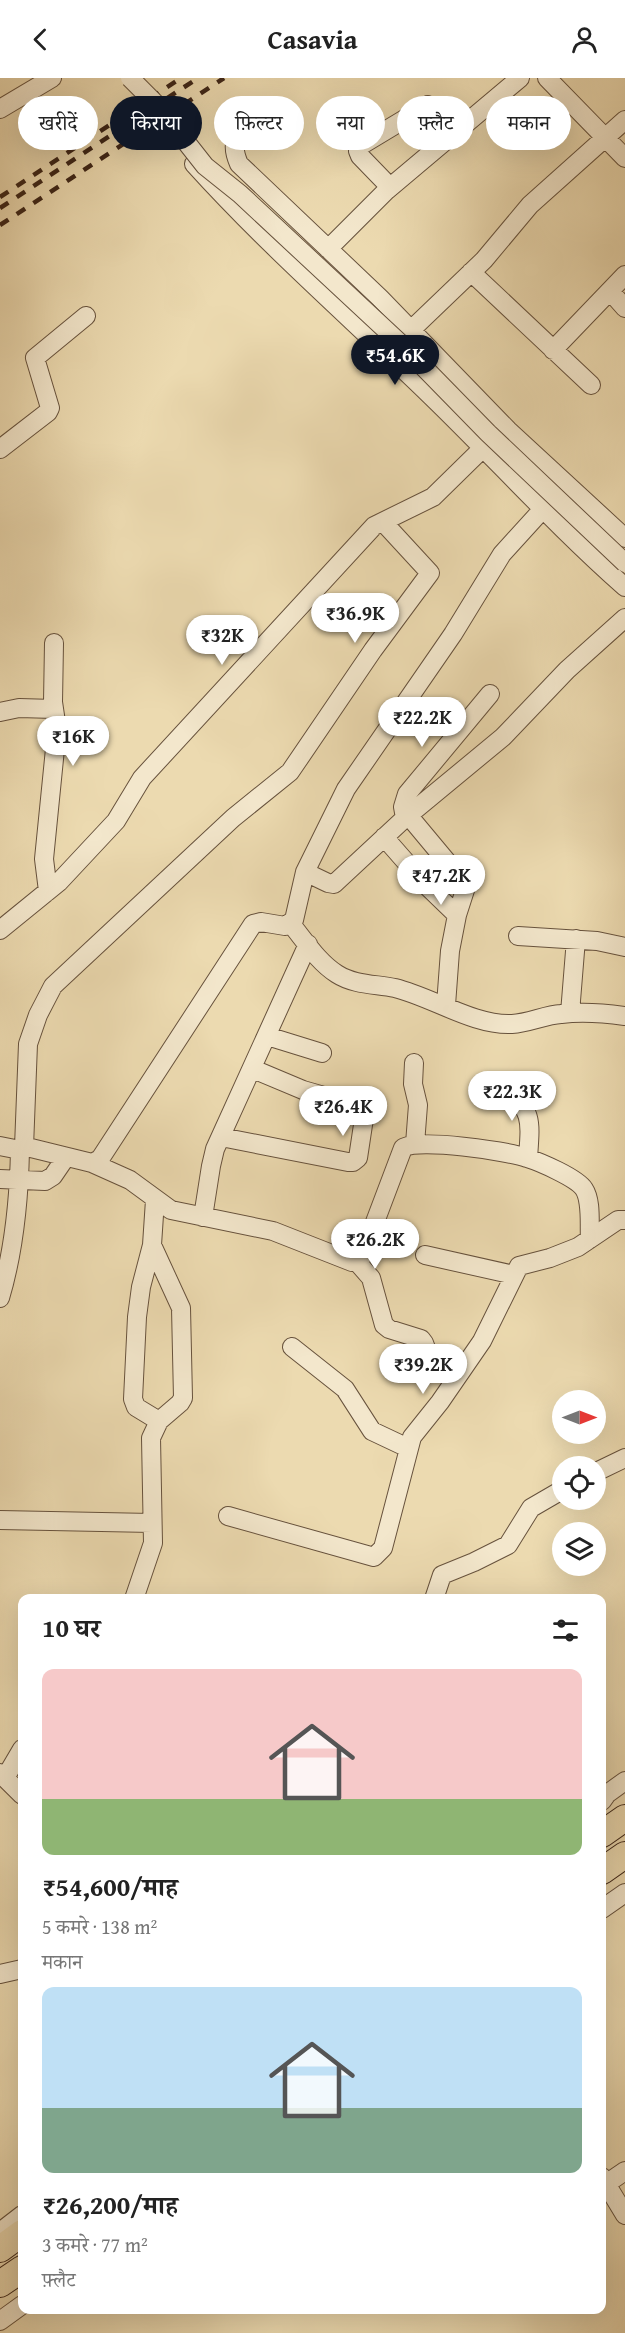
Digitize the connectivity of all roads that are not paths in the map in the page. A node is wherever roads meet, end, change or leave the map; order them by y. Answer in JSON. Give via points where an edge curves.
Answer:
{"nodes":[{"id":1,"x":52,"y":78,"type":"edge"},
{"id":2,"x":130,"y":78,"type":"edge"},
{"id":3,"x":520,"y":78,"type":"edge"},
{"id":4,"x":547,"y":78,"type":"edge"},
{"id":5,"x":0,"y":109,"type":"edge"},
{"id":6,"x":474,"y":117,"type":"edge"},
{"id":7,"x":625,"y":120,"type":"edge"},
{"id":8,"x":397,"y":124,"type":"edge"},
{"id":9,"x":605,"y":138,"type":"junction"},
{"id":10,"x":234,"y":150,"type":"edge"},
{"id":11,"x":434,"y":150,"type":"edge"},
{"id":12,"x":625,"y":158,"type":"edge"},
{"id":13,"x":191,"y":160,"type":"dead end"},
{"id":14,"x":390,"y":187,"type":"junction"},
{"id":15,"x":328,"y":249,"type":"junction"},
{"id":16,"x":471,"y":272,"type":"junction"},
{"id":17,"x":625,"y":275,"type":"edge"},
{"id":18,"x":610,"y":291,"type":"junction"},
{"id":19,"x":625,"y":308,"type":"edge"},
{"id":20,"x":86,"y":316,"type":"dead end"},
{"id":21,"x":411,"y":330,"type":"junction"},
{"id":22,"x":554,"y":350,"type":"junction"},
{"id":23,"x":591,"y":385,"type":"dead end"},
{"id":24,"x":484,"y":447,"type":"junction"},
{"id":25,"x":0,"y":449,"type":"edge"},
{"id":26,"x":543,"y":510,"type":"junction"},
{"id":27,"x":383,"y":522,"type":"junction"},
{"id":28,"x":625,"y":538,"type":"edge"},
{"id":29,"x":625,"y":563,"type":"edge"},
{"id":30,"x":625,"y":587,"type":"edge"},
{"id":31,"x":625,"y":618,"type":"edge"},
{"id":32,"x":54,"y":643,"type":"dead end"},
{"id":33,"x":490,"y":694,"type":"dead end"},
{"id":34,"x":54,"y":709,"type":"junction"},
{"id":35,"x":0,"y":712,"type":"edge"},
{"id":36,"x":406,"y":816,"type":"junction"},
{"id":37,"x":384,"y":837,"type":"junction"},
{"id":38,"x":305,"y":872,"type":"junction"},
{"id":39,"x":48,"y":891,"type":"junction"},
{"id":40,"x":457,"y":915,"type":"junction"},
{"id":41,"x":291,"y":924,"type":"junction"},
{"id":42,"x":0,"y":930,"type":"edge"},
{"id":43,"x":518,"y":936,"type":"dead end"},
{"id":44,"x":576,"y":939,"type":"junction"},
{"id":45,"x":308,"y":944,"type":"junction"},
{"id":46,"x":625,"y":947,"type":"edge"},
{"id":47,"x":446,"y":1005,"type":"junction"},
{"id":48,"x":570,"y":1013,"type":"junction"},
{"id":49,"x":625,"y":1016,"type":"edge"},
{"id":50,"x":267,"y":1036,"type":"junction"},
{"id":51,"x":322,"y":1053,"type":"dead end"},
{"id":52,"x":414,"y":1063,"type":"dead end"},
{"id":53,"x":253,"y":1069,"type":"junction"},
{"id":54,"x":506,"y":1083,"type":"dead end"},
{"id":55,"x":221,"y":1137,"type":"junction"},
{"id":56,"x":415,"y":1144,"type":"junction"},
{"id":57,"x":0,"y":1146,"type":"edge"},
{"id":58,"x":22,"y":1149,"type":"junction"},
{"id":59,"x":66,"y":1157,"type":"junction"},
{"id":60,"x":528,"y":1158,"type":"junction"},
{"id":61,"x":92,"y":1163,"type":"junction"},
{"id":62,"x":0,"y":1179,"type":"edge"},
{"id":63,"x":20,"y":1179,"type":"junction"},
{"id":64,"x":155,"y":1200,"type":"junction"},
{"id":65,"x":203,"y":1218,"type":"junction"},
{"id":66,"x":625,"y":1220,"type":"edge"},
{"id":67,"x":590,"y":1239,"type":"junction"},
{"id":68,"x":152,"y":1245,"type":"junction"},
{"id":69,"x":425,"y":1255,"type":"dead end"},
{"id":70,"x":357,"y":1263,"type":"junction"},
{"id":71,"x":514,"y":1275,"type":"junction"},
{"id":72,"x":0,"y":1298,"type":"edge"},
{"id":73,"x":292,"y":1347,"type":"dead end"},
{"id":74,"x":456,"y":1378,"type":"junction"},
{"id":75,"x":159,"y":1421,"type":"junction"},
{"id":76,"x":408,"y":1448,"type":"junction"},
{"id":77,"x":625,"y":1458,"type":"edge"},
{"id":78,"x":606,"y":1467,"type":"edge"},
{"id":79,"x":552,"y":1496,"type":"edge"},
{"id":80,"x":228,"y":1516,"type":"dead end"},
{"id":81,"x":0,"y":1520,"type":"edge"},
{"id":82,"x":152,"y":1523,"type":"junction"},
{"id":83,"x":136,"y":1594,"type":"edge"},
{"id":84,"x":436,"y":1594,"type":"edge"},
{"id":85,"x":18,"y":1754,"type":"edge"},
{"id":86,"x":2,"y":1776,"type":"edge"},
{"id":87,"x":625,"y":1781,"type":"edge"},
{"id":88,"x":18,"y":1791,"type":"edge"},
{"id":89,"x":606,"y":1792,"type":"edge"},
{"id":90,"x":625,"y":1818,"type":"edge"},
{"id":91,"x":606,"y":1831,"type":"edge"},
{"id":92,"x":625,"y":1855,"type":"edge"},
{"id":93,"x":606,"y":1868,"type":"edge"},
{"id":94,"x":625,"y":1893,"type":"edge"},
{"id":95,"x":606,"y":1906,"type":"edge"},
{"id":96,"x":18,"y":1970,"type":"edge"},
{"id":97,"x":0,"y":1974,"type":"edge"},
{"id":98,"x":625,"y":2171,"type":"edge"},
{"id":99,"x":606,"y":2179,"type":"edge"},
{"id":100,"x":606,"y":2183,"type":"edge"},
{"id":101,"x":625,"y":2215,"type":"edge"},
{"id":102,"x":18,"y":2218,"type":"edge"},
{"id":103,"x":0,"y":2232,"type":"edge"},
{"id":104,"x":18,"y":2236,"type":"edge"},
{"id":105,"x":0,"y":2249,"type":"edge"},
{"id":106,"x":18,"y":2272,"type":"edge"},
{"id":107,"x":0,"y":2284,"type":"edge"},
{"id":108,"x":18,"y":2308,"type":"edge"},
{"id":109,"x":0,"y":2321,"type":"edge"}],
"edges":[{"from":1,"to":5,"type":"street"},
{"from":2,"to":29,"type":"street","bridge":true,"via":[[157,105],[205,166],[393,336]]},
{"from":3,"to":6,"type":"street"},
{"from":4,"to":9,"type":"street"},
{"from":7,"to":9,"type":"street"},
{"from":8,"to":14,"type":"street","via":[[358,151]]},
{"from":9,"to":12,"type":"street"},
{"from":9,"to":16,"type":"street","via":[[531,205]]},
{"from":10,"to":15,"type":"street","via":[[239,164]]},
{"from":11,"to":14,"type":"street"},
{"from":13,"to":24,"type":"street","via":[[234,208]]},
{"from":14,"to":15,"type":"street"},
{"from":15,"to":21,"type":"street"},
{"from":16,"to":21,"type":"street"},
{"from":16,"to":22,"type":"street"},
{"from":17,"to":18,"type":"street"},
{"from":18,"to":19,"type":"street"},
{"from":18,"to":22,"type":"street"},
{"from":20,"to":25,"type":"street","via":[[35,358],[48,412]]},
{"from":21,"to":28,"type":"street","via":[[508,430]]},
{"from":22,"to":23,"type":"street"},
{"from":24,"to":26,"type":"street"},
{"from":24,"to":27,"type":"street","via":[[433,497]]},
{"from":26,"to":30,"type":"street"},
{"from":26,"to":38,"type":"street","via":[[502,554],[453,634],[346,789]]},
{"from":27,"to":39,"type":"street","via":[[374,526],[142,778],[116,820]]},
{"from":27,"to":58,"type":"street","via":[[430,573],[290,772],[233,818],[53,986],[28,1044]]},
{"from":31,"to":36,"type":"street","via":[[567,670],[504,737]]},
{"from":32,"to":34,"type":"street"},
{"from":33,"to":36,"type":"street","via":[[407,794],[403,807]]},
{"from":34,"to":35,"type":"street"},
{"from":34,"to":39,"type":"street","via":[[55,766],[45,859]]},
{"from":36,"to":37,"type":"street"},
{"from":36,"to":40,"type":"street","via":[[466,886]]},
{"from":37,"to":38,"type":"street","via":[[334,884]]},
{"from":37,"to":40,"type":"street"},
{"from":38,"to":41,"type":"street"},
{"from":39,"to":42,"type":"street"},
{"from":40,"to":47,"type":"street"},
{"from":41,"to":45,"type":"street"},
{"from":41,"to":61,"type":"street","via":[[253,924],[100,1159]]},
{"from":43,"to":44,"type":"street"},
{"from":44,"to":46,"type":"street"},
{"from":44,"to":48,"type":"street"},
{"from":45,"to":47,"type":"street","via":[[338,975]]},
{"from":45,"to":50,"type":"street"},
{"from":47,"to":48,"type":"street","via":[[487,1022],[513,1024]]},
{"from":48,"to":49,"type":"street"},
{"from":50,"to":51,"type":"street"},
{"from":50,"to":53,"type":"street"},
{"from":52,"to":56,"type":"street","via":[[418,1105]]},
{"from":53,"to":55,"type":"street"},
{"from":53,"to":55,"type":"street","via":[[324,1096],[363,1100],[366,1105],[358,1158],[348,1162]]},
{"from":54,"to":60,"type":"street","via":[[531,1123]]},
{"from":55,"to":65,"type":"street","via":[[211,1166]]},
{"from":56,"to":60,"type":"street","via":[[476,1148]]},
{"from":56,"to":70,"type":"street","via":[[403,1148]]},
{"from":57,"to":58,"type":"street"},
{"from":58,"to":59,"type":"street"},
{"from":58,"to":63,"type":"street"},
{"from":59,"to":61,"type":"street"},
{"from":59,"to":63,"type":"street","via":[[45,1181]]},
{"from":60,"to":67,"type":"street","via":[[578,1182],[585,1190]]},
{"from":61,"to":64,"type":"street","via":[[130,1180]]},
{"from":62,"to":63,"type":"street"},
{"from":63,"to":72,"type":"street","via":[[9,1267]]},
{"from":64,"to":65,"type":"street","via":[[171,1210]]},
{"from":64,"to":68,"type":"street"},
{"from":65,"to":70,"type":"street","via":[[273,1231]]},
{"from":66,"to":67,"type":"street","via":[[618,1220]]},
{"from":67,"to":71,"type":"street","via":[[578,1247],[519,1266]]},
{"from":68,"to":75,"type":"street","via":[[137,1317],[134,1399],[136,1407]]},
{"from":68,"to":75,"type":"street","via":[[177,1295],[183,1321],[183,1398]]},
{"from":69,"to":71,"type":"street"},
{"from":70,"to":74,"type":"street","via":[[371,1278],[384,1324],[421,1339],[434,1367]]},
{"from":71,"to":74,"type":"street","via":[[482,1341]]},
{"from":73,"to":76,"type":"street","via":[[345,1389],[372,1431]]},
{"from":74,"to":76,"type":"street"},
{"from":75,"to":82,"type":"street","via":[[151,1438]]},
{"from":76,"to":80,"type":"street","via":[[383,1548],[374,1557]]},
{"from":77,"to":78,"type":"street"},
{"from":79,"to":84,"type":"street","via":[[531,1508],[508,1545],[442,1575]]},
{"from":81,"to":82,"type":"street"},
{"from":82,"to":83,"type":"street","via":[[153,1542]]},
{"from":85,"to":86,"type":"street"},
{"from":86,"to":88,"type":"street"},
{"from":87,"to":89,"type":"street"},
{"from":90,"to":91,"type":"highway"},
{"from":92,"to":93,"type":"highway"},
{"from":94,"to":95,"type":"street"},
{"from":96,"to":97,"type":"street"},
{"from":98,"to":99,"type":"street"},
{"from":100,"to":101,"type":"street"},
{"from":102,"to":103,"type":"street"},
{"from":104,"to":105,"type":"highway"},
{"from":106,"to":107,"type":"highway"},
{"from":108,"to":109,"type":"street"}]}
